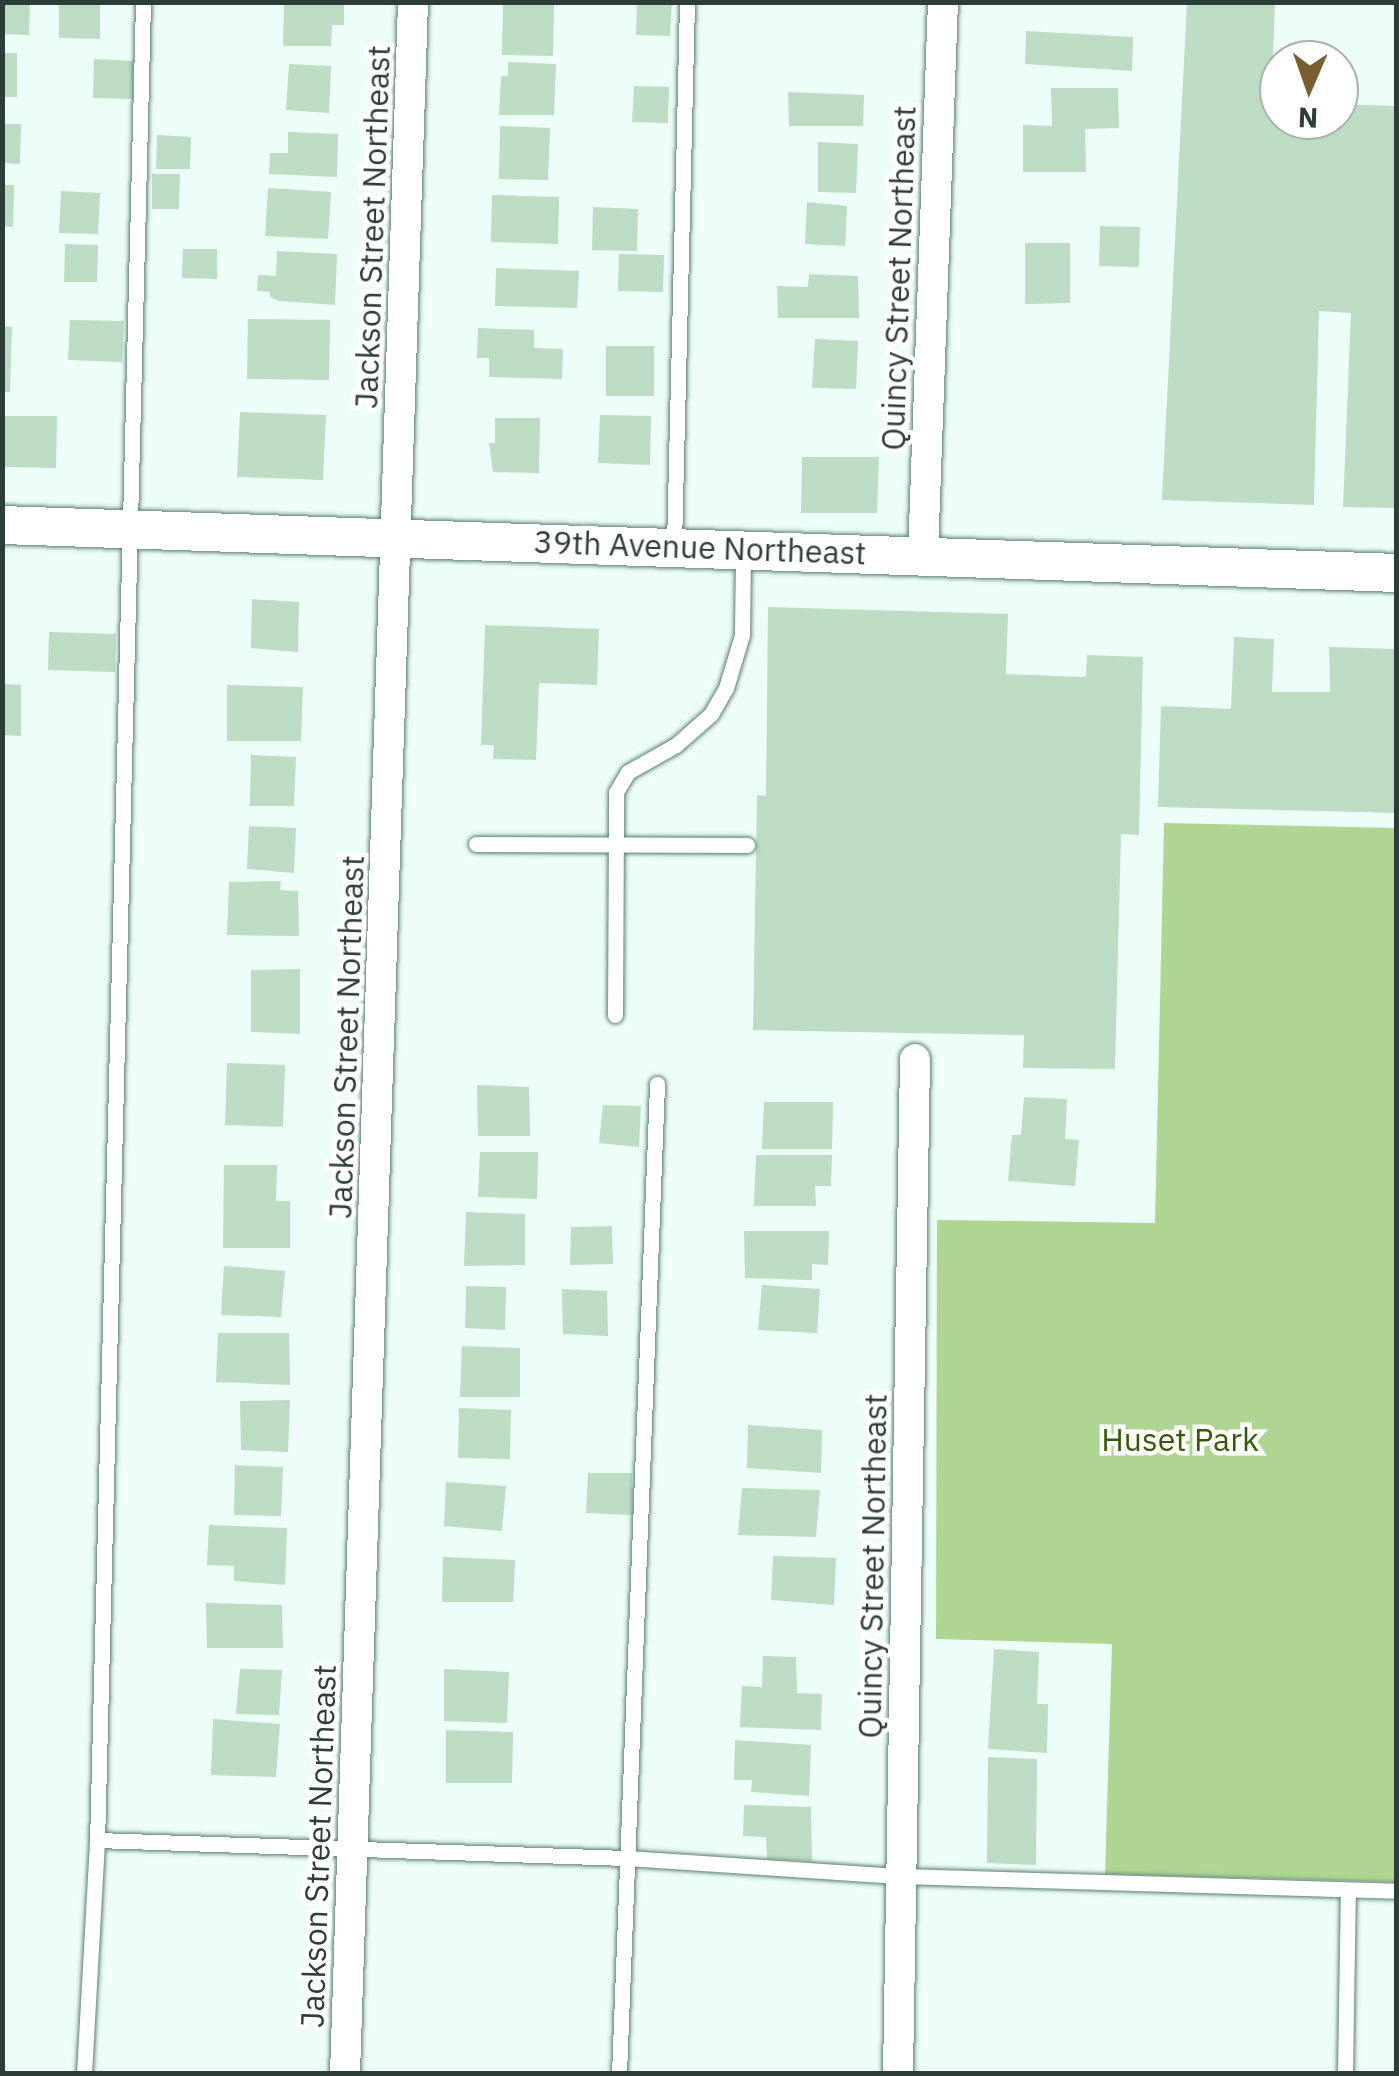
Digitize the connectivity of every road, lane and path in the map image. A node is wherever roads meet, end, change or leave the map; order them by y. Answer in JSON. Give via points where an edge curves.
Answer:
{"nodes":[{"id":1,"x":143,"y":2,"type":"edge"},
{"id":2,"x":413,"y":2,"type":"edge"},
{"id":3,"x":687,"y":2,"type":"edge"},
{"id":4,"x":943,"y":2,"type":"edge"},
{"id":5,"x":2,"y":525,"type":"edge"},
{"id":6,"x":128,"y":528,"type":"junction"},
{"id":7,"x":398,"y":536,"type":"junction"},
{"id":8,"x":674,"y":546,"type":"junction"},
{"id":9,"x":743,"y":548,"type":"junction"},
{"id":10,"x":923,"y":555,"type":"junction"},
{"id":11,"x":1396,"y":573,"type":"edge"},
{"id":12,"x":476,"y":844,"type":"dead end"},
{"id":13,"x":616,"y":844,"type":"junction"},
{"id":14,"x":747,"y":845,"type":"dead end"},
{"id":15,"x":615,"y":1015,"type":"dead end"},
{"id":16,"x":915,"y":1059,"type":"dead end"},
{"id":17,"x":657,"y":1084,"type":"dead end"},
{"id":18,"x":96,"y":1840,"type":"junction"},
{"id":19,"x":353,"y":1847,"type":"junction"},
{"id":20,"x":627,"y":1858,"type":"junction"},
{"id":21,"x":901,"y":1876,"type":"junction"},
{"id":22,"x":1348,"y":1890,"type":"junction"},
{"id":23,"x":1396,"y":1891,"type":"edge"},
{"id":24,"x":84,"y":2074,"type":"edge"},
{"id":25,"x":346,"y":2074,"type":"edge"},
{"id":26,"x":619,"y":2074,"type":"edge"},
{"id":27,"x":898,"y":2074,"type":"edge"},
{"id":28,"x":1345,"y":2074,"type":"edge"}],
"edges":[{"from":1,"to":6,"type":"lane"},
{"from":2,"to":7,"type":"street","name":"Jackson Street Northeast"},
{"from":3,"to":8,"type":"lane"},
{"from":4,"to":10,"type":"street","name":"Quincy Street Northeast"},
{"from":5,"to":6,"type":"street","name":"39th Avenue Northeast"},
{"from":6,"to":7,"type":"street","name":"39th Avenue Northeast"},
{"from":6,"to":18,"type":"lane"},
{"from":7,"to":8,"type":"street","name":"39th Avenue Northeast"},
{"from":7,"to":19,"type":"street","name":"Jackson Street Northeast"},
{"from":8,"to":9,"type":"street","name":"39th Avenue Northeast"},
{"from":9,"to":10,"type":"street","name":"39th Avenue Northeast"},
{"from":9,"to":13,"type":"lane","via":[[742,635],[726,688],[711,714],[676,745],[628,772],[616,792]]},
{"from":10,"to":11,"type":"street","name":"39th Avenue Northeast"},
{"from":12,"to":13,"type":"lane"},
{"from":13,"to":14,"type":"lane"},
{"from":13,"to":15,"type":"lane"},
{"from":16,"to":21,"type":"street","name":"Quincy Street Northeast"},
{"from":17,"to":20,"type":"lane"},
{"from":18,"to":19,"type":"lane"},
{"from":18,"to":24,"type":"lane"},
{"from":19,"to":20,"type":"lane"},
{"from":19,"to":25,"type":"street","name":"Jackson Street Northeast"},
{"from":20,"to":21,"type":"lane"},
{"from":20,"to":26,"type":"lane"},
{"from":21,"to":22,"type":"lane"},
{"from":21,"to":27,"type":"street","name":"Quincy Street Northeast"},
{"from":22,"to":23,"type":"lane"},
{"from":22,"to":28,"type":"lane"}]}
